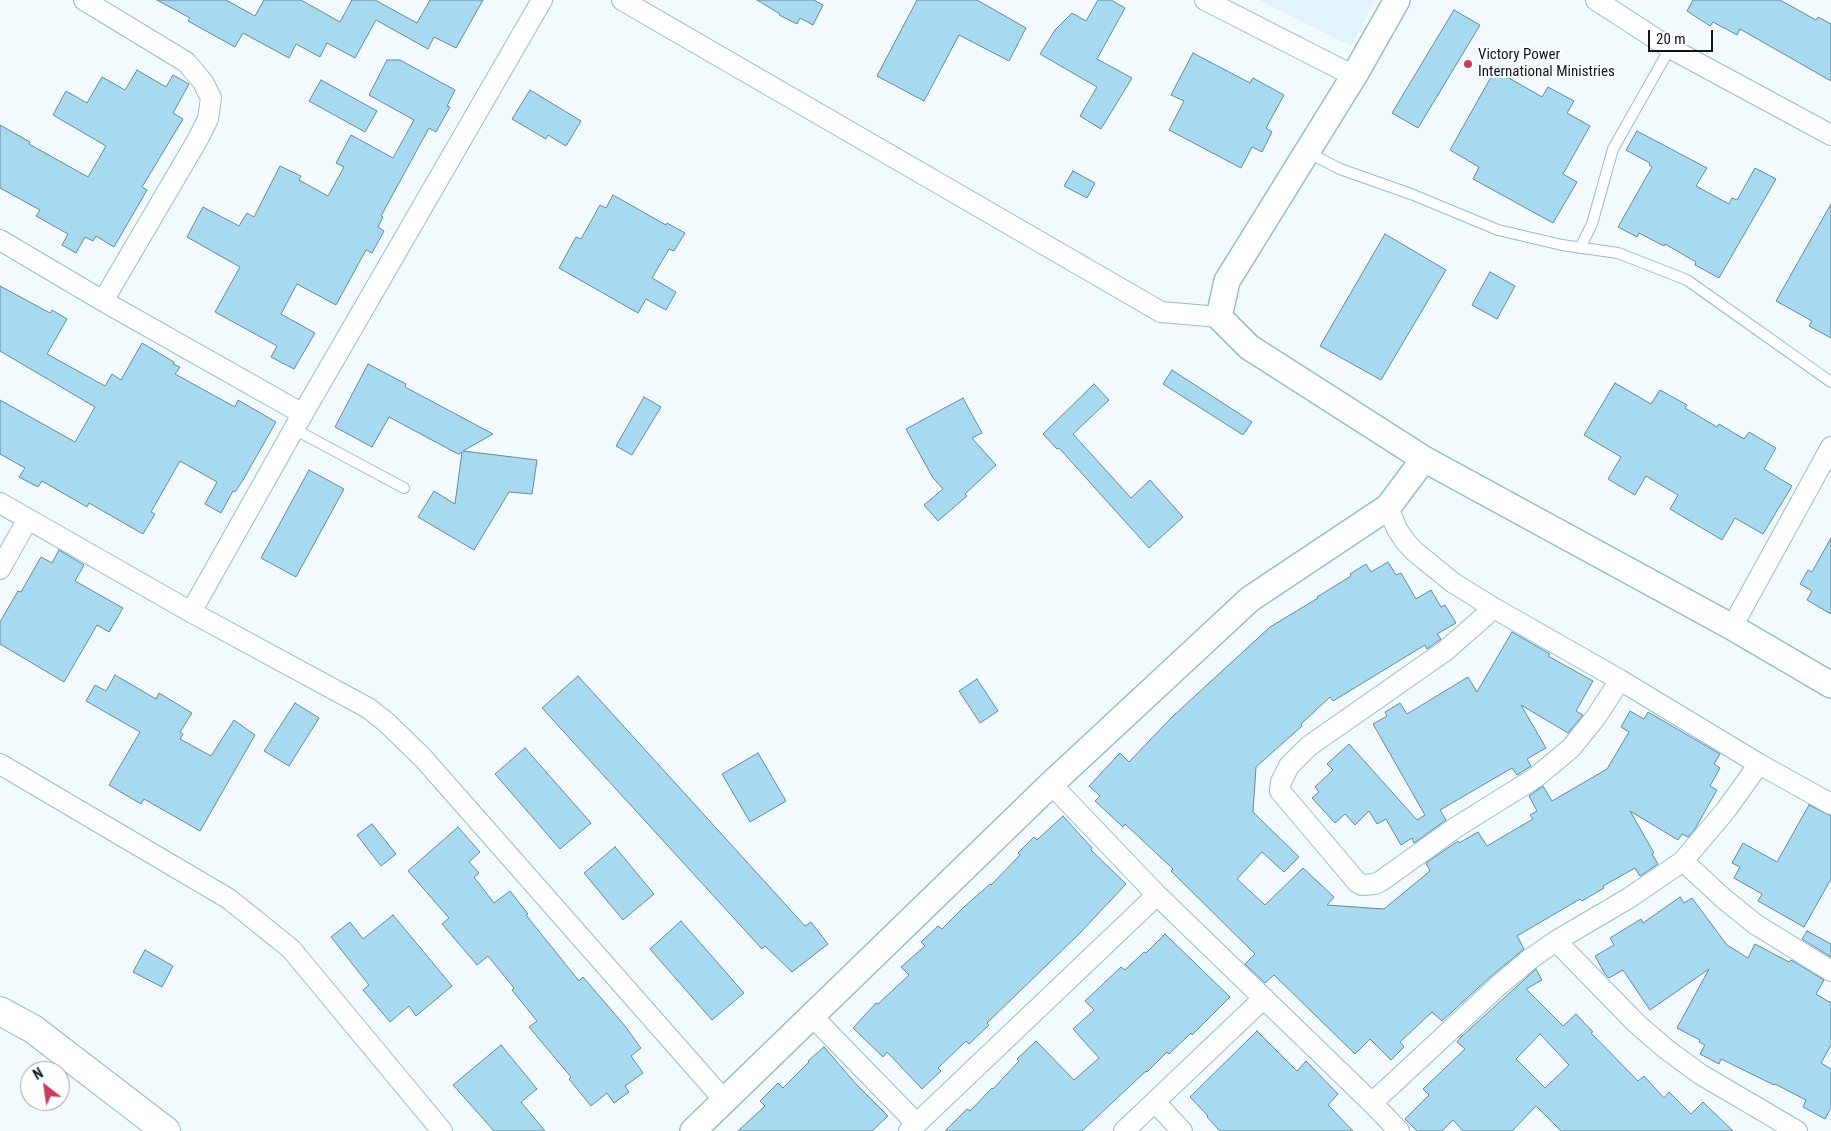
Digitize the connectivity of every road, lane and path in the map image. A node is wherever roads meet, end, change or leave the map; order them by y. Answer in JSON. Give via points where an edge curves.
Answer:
{"nodes":[{"id":1,"x":84,"y":0,"type":"edge"},
{"id":2,"x":542,"y":0,"type":"edge"},
{"id":3,"x":622,"y":0,"type":"edge"},
{"id":4,"x":1205,"y":0,"type":"edge"},
{"id":5,"x":1397,"y":0,"type":"edge"},
{"id":6,"x":1596,"y":0,"type":"edge"},
{"id":7,"x":1670,"y":48,"type":"junction"},
{"id":8,"x":1354,"y":76,"type":"junction"},
{"id":9,"x":1831,"y":136,"type":"edge"},
{"id":10,"x":1307,"y":152,"type":"junction"},
{"id":11,"x":0,"y":240,"type":"edge"},
{"id":12,"x":1580,"y":248,"type":"junction"},
{"id":13,"x":103,"y":301,"type":"junction"},
{"id":14,"x":1219,"y":317,"type":"junction"},
{"id":15,"x":1831,"y":382,"type":"edge"},
{"id":16,"x":299,"y":422,"type":"junction"},
{"id":17,"x":1831,"y":447,"type":"edge"},
{"id":18,"x":1424,"y":459,"type":"junction"},
{"id":19,"x":404,"y":488,"type":"dead end"},
{"id":20,"x":0,"y":503,"type":"edge"},
{"id":21,"x":1388,"y":507,"type":"junction"},
{"id":22,"x":28,"y":519,"type":"junction"},
{"id":23,"x":0,"y":569,"type":"edge"},
{"id":24,"x":1492,"y":607,"type":"junction"},
{"id":25,"x":190,"y":612,"type":"junction"},
{"id":26,"x":1732,"y":627,"type":"junction"},
{"id":27,"x":1620,"y":680,"type":"junction"},
{"id":28,"x":1831,"y":685,"type":"edge"},
{"id":29,"x":0,"y":764,"type":"edge"},
{"id":30,"x":1759,"y":764,"type":"junction"},
{"id":31,"x":1051,"y":784,"type":"junction"},
{"id":32,"x":1831,"y":804,"type":"edge"},
{"id":33,"x":1683,"y":861,"type":"junction"},
{"id":34,"x":1157,"y":895,"type":"junction"},
{"id":35,"x":1556,"y":941,"type":"junction"},
{"id":36,"x":1831,"y":971,"type":"edge"},
{"id":37,"x":1264,"y":998,"type":"junction"},
{"id":38,"x":0,"y":1011,"type":"edge"},
{"id":39,"x":811,"y":1015,"type":"junction"},
{"id":40,"x":724,"y":1100,"type":"junction"},
{"id":41,"x":1155,"y":1102,"type":"junction"},
{"id":42,"x":1372,"y":1103,"type":"junction"},
{"id":43,"x":912,"y":1127,"type":"edge"},
{"id":44,"x":1784,"y":1128,"type":"edge"},
{"id":45,"x":166,"y":1131,"type":"edge"},
{"id":46,"x":442,"y":1131,"type":"edge"},
{"id":47,"x":693,"y":1131,"type":"edge"},
{"id":48,"x":1124,"y":1131,"type":"edge"},
{"id":49,"x":1182,"y":1131,"type":"edge"},
{"id":50,"x":1399,"y":1131,"type":"edge"}],
"edges":[{"from":1,"to":13,"type":"street","via":[[186,62],[203,82],[211,98],[208,119],[198,139]]},
{"from":2,"to":16,"type":"street"},
{"from":3,"to":14,"type":"street","via":[[1161,312]]},
{"from":4,"to":8,"type":"street"},
{"from":5,"to":8,"type":"street"},
{"from":6,"to":7,"type":"street"},
{"from":7,"to":9,"type":"street"},
{"from":7,"to":12,"type":"lane","via":[[1613,149],[1592,224]]},
{"from":8,"to":10,"type":"street"},
{"from":10,"to":12,"type":"lane","via":[[1340,169],[1498,230]]},
{"from":10,"to":14,"type":"street","via":[[1227,281]]},
{"from":11,"to":13,"type":"street"},
{"from":12,"to":15,"type":"lane","via":[[1618,253],[1687,280]]},
{"from":13,"to":16,"type":"street"},
{"from":14,"to":18,"type":"street","via":[[1249,347]]},
{"from":16,"to":19,"type":"lane"},
{"from":16,"to":25,"type":"street"},
{"from":17,"to":26,"type":"street"},
{"from":18,"to":21,"type":"street"},
{"from":18,"to":26,"type":"street"},
{"from":20,"to":22,"type":"street"},
{"from":21,"to":24,"type":"street","via":[[1397,529],[1414,550],[1452,582]]},
{"from":21,"to":31,"type":"street","via":[[1250,599]]},
{"from":22,"to":23,"type":"street"},
{"from":22,"to":25,"type":"street"},
{"from":24,"to":27,"type":"street"},
{"from":24,"to":27,"type":"street","via":[[1445,651],[1309,746],[1289,766],[1281,782],[1280,791],[1357,882],[1375,884],[1381,881],[1455,828],[1535,778],[1571,748]]},
{"from":25,"to":40,"type":"street","via":[[368,708],[386,722],[430,765]]},
{"from":26,"to":28,"type":"street"},
{"from":27,"to":30,"type":"street"},
{"from":29,"to":46,"type":"street","via":[[229,899],[291,949]]},
{"from":30,"to":32,"type":"street"},
{"from":30,"to":33,"type":"street"},
{"from":31,"to":34,"type":"street"},
{"from":31,"to":39,"type":"street"},
{"from":33,"to":35,"type":"street","via":[[1629,898]]},
{"from":33,"to":36,"type":"street","via":[[1755,924]]},
{"from":34,"to":37,"type":"street"},
{"from":34,"to":43,"type":"street"},
{"from":35,"to":42,"type":"street","via":[[1498,986]]},
{"from":35,"to":44,"type":"street","via":[[1666,1049]]},
{"from":37,"to":41,"type":"street"},
{"from":37,"to":42,"type":"street"},
{"from":38,"to":45,"type":"main road","via":[[32,1029]]},
{"from":39,"to":40,"type":"street"},
{"from":39,"to":43,"type":"street"},
{"from":40,"to":47,"type":"street"},
{"from":41,"to":48,"type":"street"},
{"from":41,"to":49,"type":"street"},
{"from":42,"to":50,"type":"street"}]}
